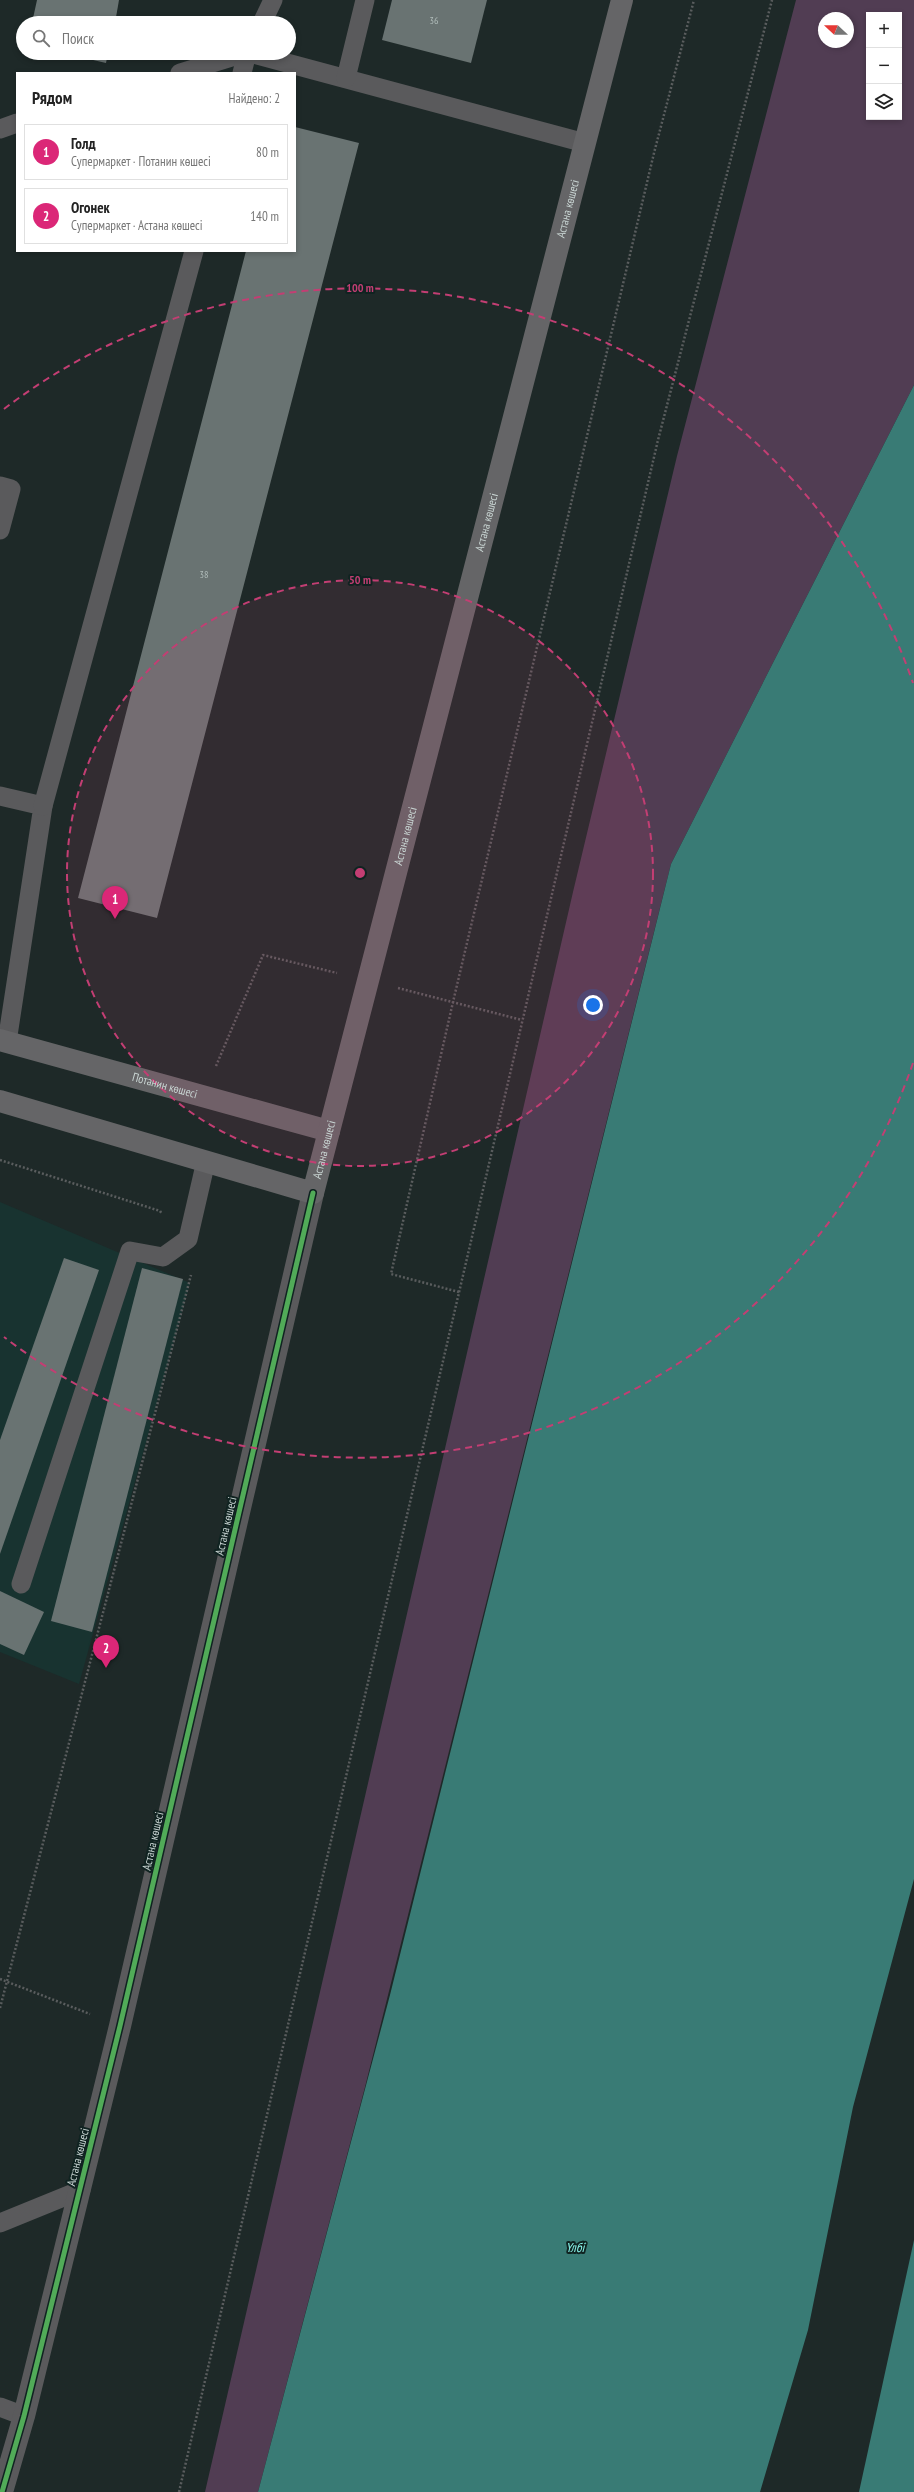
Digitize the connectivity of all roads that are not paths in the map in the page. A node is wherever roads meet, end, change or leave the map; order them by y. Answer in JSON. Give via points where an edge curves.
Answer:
{"nodes":[{"id":1,"x":274,"y":0,"type":"edge"},
{"id":2,"x":365,"y":0,"type":"edge"},
{"id":3,"x":622,"y":0,"type":"edge"},
{"id":4,"x":266,"y":16,"type":"edge"},
{"id":5,"x":223,"y":60,"type":"edge"},
{"id":6,"x":245,"y":60,"type":"edge"},
{"id":7,"x":277,"y":60,"type":"edge"},
{"id":8,"x":183,"y":72,"type":"edge"},
{"id":9,"x":242,"y":72,"type":"edge"},
{"id":10,"x":346,"y":78,"type":"junction"},
{"id":11,"x":16,"y":124,"type":"edge"},
{"id":12,"x":0,"y":129,"type":"edge"},
{"id":13,"x":585,"y":143,"type":"junction"},
{"id":14,"x":194,"y":252,"type":"edge"},
{"id":15,"x":0,"y":486,"type":"edge"},
{"id":16,"x":0,"y":530,"type":"edge"},
{"id":17,"x":0,"y":796,"type":"edge"},
{"id":18,"x":43,"y":806,"type":"junction"},
{"id":19,"x":3,"y":1041,"type":"edge"},
{"id":20,"x":0,"y":1101,"type":"edge"},
{"id":21,"x":329,"y":1131,"type":"junction"},
{"id":22,"x":206,"y":1161,"type":"junction"},
{"id":23,"x":313,"y":1193,"type":"junction"},
{"id":24,"x":21,"y":1584,"type":"dead end"},
{"id":25,"x":81,"y":2190,"type":"junction"},
{"id":26,"x":0,"y":2223,"type":"edge"},
{"id":27,"x":0,"y":2407,"type":"edge"},
{"id":28,"x":24,"y":2416,"type":"junction"},
{"id":29,"x":2,"y":2492,"type":"edge"}],
"edges":[{"from":1,"to":4,"type":"lane"},
{"from":2,"to":10,"type":"lane"},
{"from":3,"to":13,"type":"main road","name":"Астана көшесі"},
{"from":5,"to":8,"type":"lane"},
{"from":6,"to":9,"type":"lane"},
{"from":7,"to":10,"type":"lane"},
{"from":10,"to":13,"type":"lane"},
{"from":11,"to":12,"type":"lane"},
{"from":13,"to":21,"type":"main road","name":"Астана көшесі"},
{"from":14,"to":18,"type":"lane"},
{"from":15,"to":16,"type":"lane","via":[[11,489]]},
{"from":17,"to":18,"type":"lane"},
{"from":18,"to":19,"type":"lane"},
{"from":19,"to":21,"type":"main road","name":"Потанин көшесі"},
{"from":20,"to":22,"type":"main road"},
{"from":21,"to":23,"type":"main road","name":"Астана көшесі"},
{"from":22,"to":23,"type":"main road"},
{"from":22,"to":24,"type":"lane","via":[[188,1239],[163,1257],[130,1251]]},
{"from":23,"to":25,"type":"street","name":"Астана көшесі"},
{"from":25,"to":26,"type":"lane"},
{"from":25,"to":28,"type":"street","name":"Астана көшесі"},
{"from":27,"to":28,"type":"lane"},
{"from":28,"to":29,"type":"street","name":"Астана көшесі"}]}
